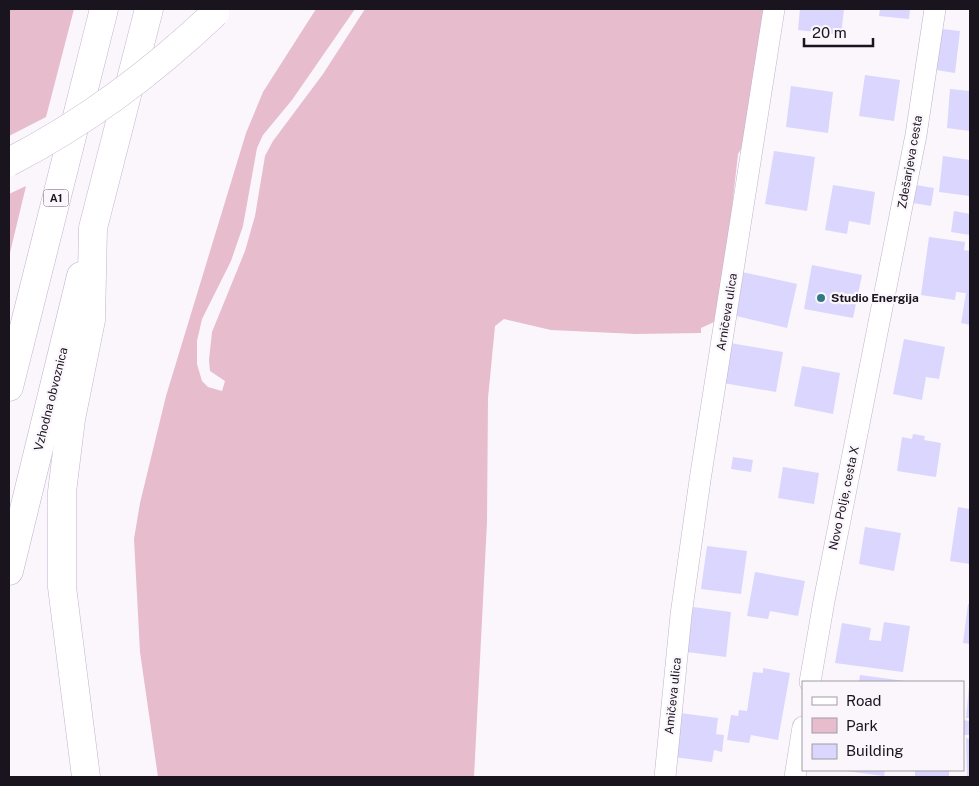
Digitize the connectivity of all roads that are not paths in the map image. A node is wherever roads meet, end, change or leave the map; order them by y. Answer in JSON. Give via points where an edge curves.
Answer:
{"nodes":[{"id":1,"x":104,"y":9,"type":"edge"},
{"id":2,"x":149,"y":9,"type":"edge"},
{"id":3,"x":774,"y":9,"type":"edge"},
{"id":4,"x":935,"y":9,"type":"edge"},
{"id":5,"x":217,"y":11,"type":"edge"},
{"id":6,"x":9,"y":162,"type":"edge"},
{"id":7,"x":93,"y":228,"type":"junction"},
{"id":8,"x":882,"y":314,"type":"joint"},
{"id":9,"x":9,"y":387,"type":"edge"},
{"id":10,"x":9,"y":571,"type":"edge"},
{"id":11,"x":681,"y":615,"type":"joint"},
{"id":12,"x":810,"y":681,"type":"edge"},
{"id":13,"x":802,"y":733,"type":"edge"},
{"id":14,"x":86,"y":777,"type":"edge"},
{"id":15,"x":665,"y":777,"type":"edge"},
{"id":16,"x":795,"y":777,"type":"edge"}],
"edges":[{"from":1,"to":9,"type":"highway","number":"A1"},
{"from":2,"to":7,"type":"highway"},
{"from":3,"to":11,"type":"street","name":"Arničeva ulica"},
{"from":4,"to":8,"type":"street","name":"Zdešarjeva cesta","via":[[916,135]]},
{"from":5,"to":6,"type":"highway","bridge":true,"via":[[137,81],[86,117]]},
{"from":7,"to":10,"type":"highway","name":"Vzhodna obvoznica"},
{"from":7,"to":14,"type":"highway","via":[[91,320],[71,419],[61,524],[62,587]]},
{"from":8,"to":12,"type":"street","name":"Novo Polje, cesta X"},
{"from":11,"to":15,"type":"street","name":"Amičeva ulica"},
{"from":13,"to":16,"type":"street"}]}
